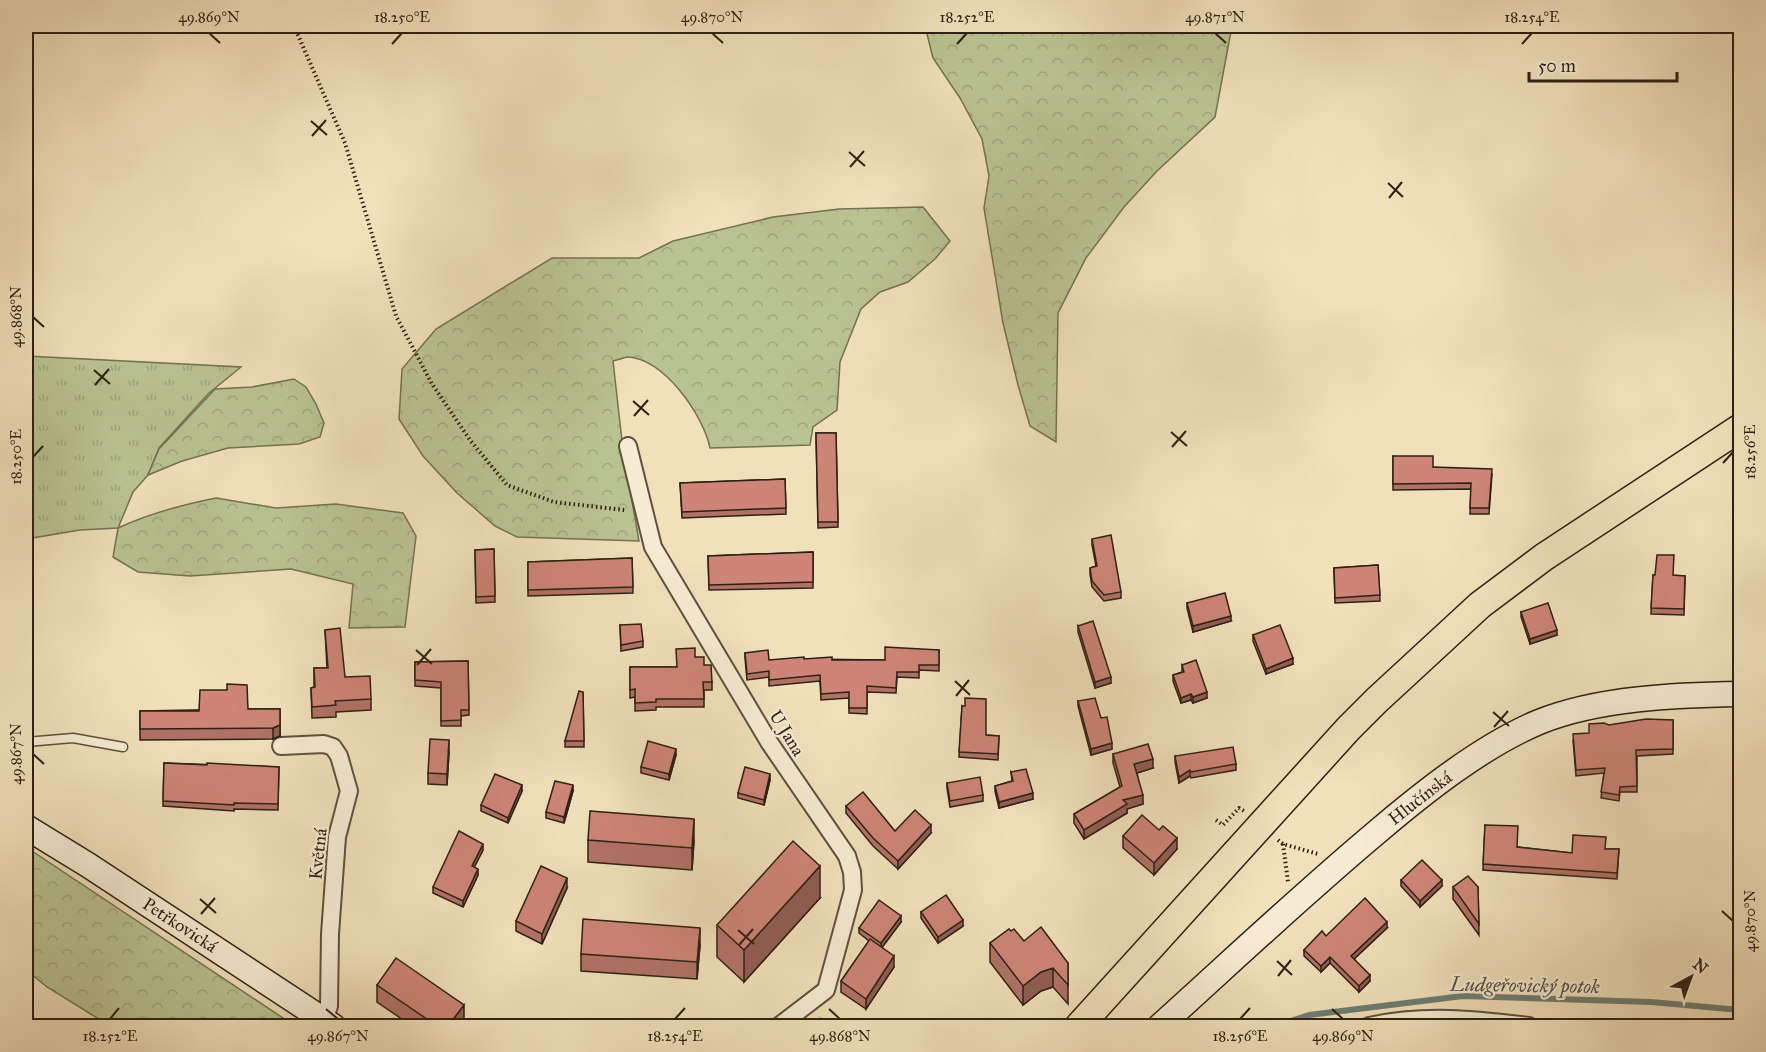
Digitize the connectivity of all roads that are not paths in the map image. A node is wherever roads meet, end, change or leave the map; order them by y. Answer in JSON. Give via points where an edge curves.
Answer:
{"nodes":[{"id":1,"x":1740,"y":428,"type":"edge"},
{"id":2,"x":628,"y":446,"type":"dead end"},
{"id":3,"x":1740,"y":694,"type":"edge"},
{"id":4,"x":26,"y":742,"type":"edge"},
{"id":5,"x":281,"y":746,"type":"dead end"},
{"id":6,"x":123,"y":747,"type":"dead end"},
{"id":7,"x":26,"y":827,"type":"edge"},
{"id":8,"x":329,"y":1023,"type":"edge"},
{"id":9,"x":780,"y":1026,"type":"edge"},
{"id":10,"x":1079,"y":1026,"type":"edge"},
{"id":11,"x":1160,"y":1026,"type":"edge"},
{"id":12,"x":1369,"y":1026,"type":"edge"},
{"id":13,"x":1529,"y":1026,"type":"edge"}],
"edges":[{"from":1,"to":10,"type":"main road","via":[[1544,557],[1480,605],[1348,729]]},
{"from":2,"to":9,"type":"street","name":"U Jana","via":[[653,548],[769,742],[847,856],[852,872],[853,890],[826,990]]},
{"from":3,"to":11,"type":"street","name":"Hlučínská","via":[[1670,695],[1583,709],[1539,722],[1489,749],[1413,802],[1342,861]]},
{"from":4,"to":6,"type":"lane","via":[[73,738]]},
{"from":5,"to":8,"type":"street","name":"Květná","via":[[333,747],[349,791],[337,837]]},
{"from":7,"to":8,"type":"street","name":"Petřkovická"},
{"from":12,"to":13,"type":"street","via":[[1422,1018]]}]}
